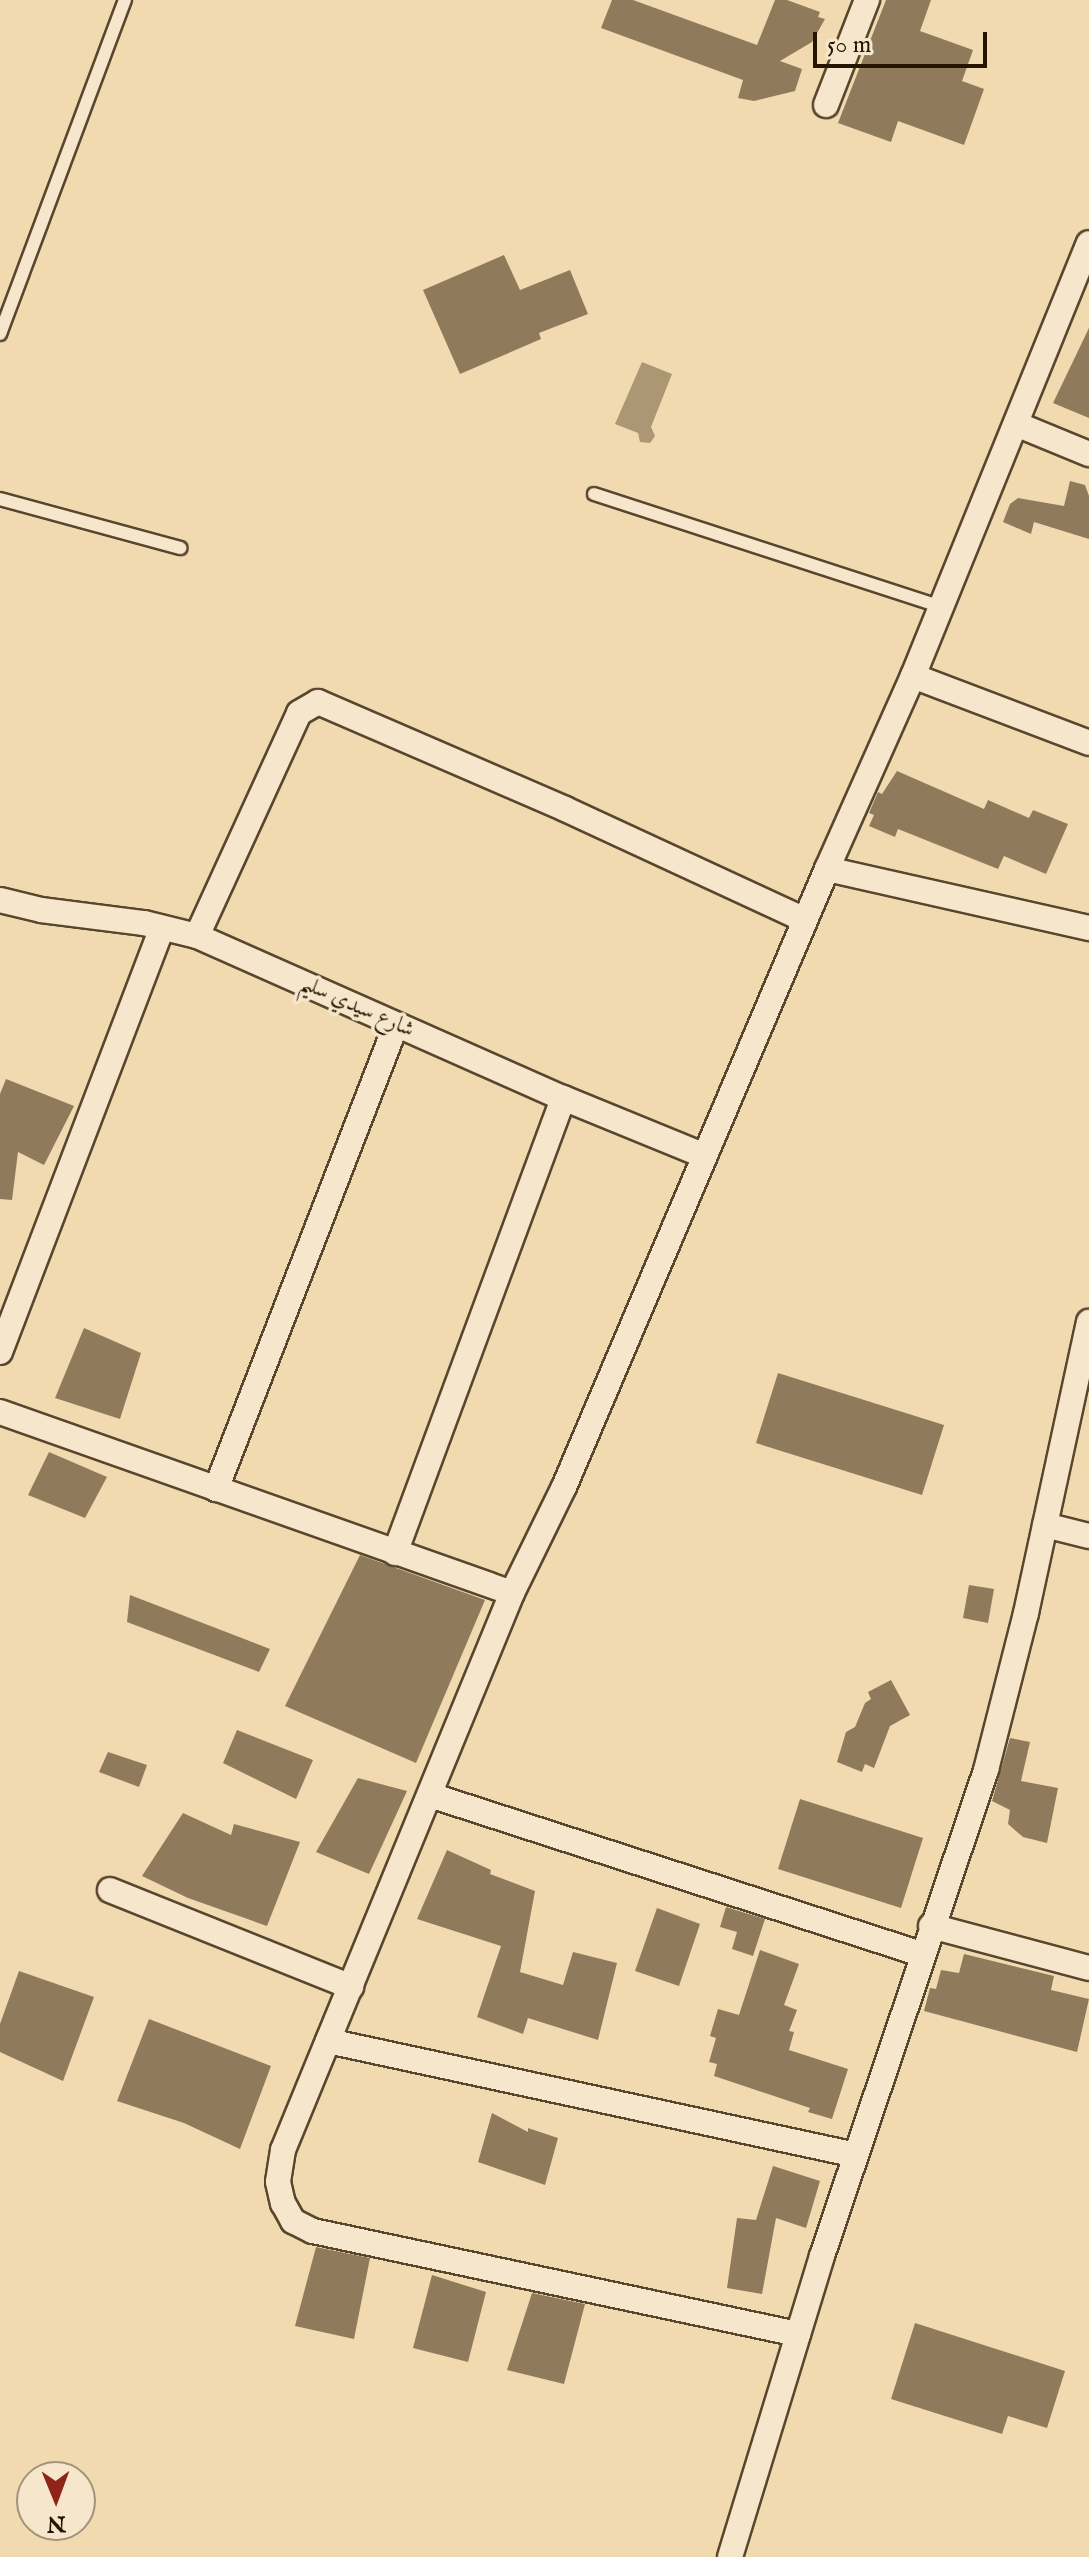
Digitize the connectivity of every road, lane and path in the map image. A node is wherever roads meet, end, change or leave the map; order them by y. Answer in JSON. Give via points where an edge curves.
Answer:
{"nodes":[{"id":1,"x":125,"y":0,"type":"edge"},
{"id":2,"x":867,"y":0,"type":"edge"},
{"id":3,"x":826,"y":105,"type":"dead end"},
{"id":4,"x":1089,"y":243,"type":"edge"},
{"id":5,"x":0,"y":334,"type":"edge"},
{"id":6,"x":1016,"y":424,"type":"junction"},
{"id":7,"x":1089,"y":454,"type":"edge"},
{"id":8,"x":594,"y":494,"type":"dead end"},
{"id":9,"x":0,"y":499,"type":"edge"},
{"id":10,"x":180,"y":548,"type":"dead end"},
{"id":11,"x":941,"y":607,"type":"junction"},
{"id":12,"x":913,"y":676,"type":"junction"},
{"id":13,"x":1089,"y":743,"type":"edge"},
{"id":14,"x":827,"y":869,"type":"junction"},
{"id":15,"x":0,"y":900,"type":"edge"},
{"id":16,"x":805,"y":920,"type":"junction"},
{"id":17,"x":162,"y":928,"type":"junction"},
{"id":18,"x":1089,"y":928,"type":"edge"},
{"id":19,"x":197,"y":936,"type":"junction"},
{"id":20,"x":396,"y":1025,"type":"junction"},
{"id":21,"x":563,"y":1098,"type":"junction"},
{"id":22,"x":703,"y":1155,"type":"junction"},
{"id":23,"x":1089,"y":1322,"type":"edge"},
{"id":24,"x":0,"y":1352,"type":"edge"},
{"id":25,"x":0,"y":1412,"type":"edge"},
{"id":26,"x":216,"y":1489,"type":"junction"},
{"id":27,"x":1045,"y":1525,"type":"junction"},
{"id":28,"x":1089,"y":1536,"type":"edge"},
{"id":29,"x":395,"y":1553,"type":"junction"},
{"id":30,"x":512,"y":1593,"type":"junction"},
{"id":31,"x":430,"y":1795,"type":"junction"},
{"id":32,"x":110,"y":1890,"type":"dead end"},
{"id":33,"x":931,"y":1926,"type":"junction"},
{"id":34,"x":921,"y":1954,"type":"junction"},
{"id":35,"x":1089,"y":1968,"type":"edge"},
{"id":36,"x":351,"y":1987,"type":"junction"},
{"id":37,"x":328,"y":2041,"type":"junction"},
{"id":38,"x":856,"y":2155,"type":"junction"},
{"id":39,"x":798,"y":2334,"type":"junction"},
{"id":40,"x":730,"y":2557,"type":"edge"}],
"edges":[{"from":1,"to":5,"type":"lane"},
{"from":2,"to":3,"type":"street"},
{"from":4,"to":6,"type":"street"},
{"from":6,"to":7,"type":"street"},
{"from":6,"to":11,"type":"street"},
{"from":8,"to":11,"type":"lane"},
{"from":9,"to":10,"type":"lane"},
{"from":11,"to":12,"type":"street"},
{"from":12,"to":13,"type":"street"},
{"from":12,"to":14,"type":"street"},
{"from":14,"to":16,"type":"street"},
{"from":14,"to":18,"type":"street"},
{"from":15,"to":17,"type":"street","name":"شارع سيدي سليم"},
{"from":16,"to":19,"type":"street","via":[[318,702],[299,713]]},
{"from":16,"to":22,"type":"street"},
{"from":17,"to":19,"type":"street","name":"شارع سيدي سليم"},
{"from":17,"to":24,"type":"street"},
{"from":19,"to":20,"type":"street","name":"شارع سيدي سليم"},
{"from":20,"to":21,"type":"street","name":"شارع سيدي سليم"},
{"from":20,"to":26,"type":"street"},
{"from":21,"to":22,"type":"street","name":"شارع سيدي سليم"},
{"from":21,"to":29,"type":"street"},
{"from":22,"to":30,"type":"street","via":[[564,1487]]},
{"from":23,"to":27,"type":"street"},
{"from":25,"to":26,"type":"street"},
{"from":26,"to":29,"type":"street"},
{"from":27,"to":28,"type":"street"},
{"from":27,"to":33,"type":"street","via":[[986,1770]]},
{"from":29,"to":30,"type":"street"},
{"from":30,"to":31,"type":"street"},
{"from":31,"to":34,"type":"street"},
{"from":31,"to":36,"type":"street"},
{"from":32,"to":36,"type":"street"},
{"from":33,"to":34,"type":"street"},
{"from":33,"to":35,"type":"street"},
{"from":34,"to":38,"type":"street"},
{"from":36,"to":37,"type":"street"},
{"from":37,"to":38,"type":"street"},
{"from":37,"to":39,"type":"street","via":[[283,2150],[278,2182],[293,2221],[313,2231]]},
{"from":38,"to":39,"type":"street"},
{"from":39,"to":40,"type":"street"}]}
